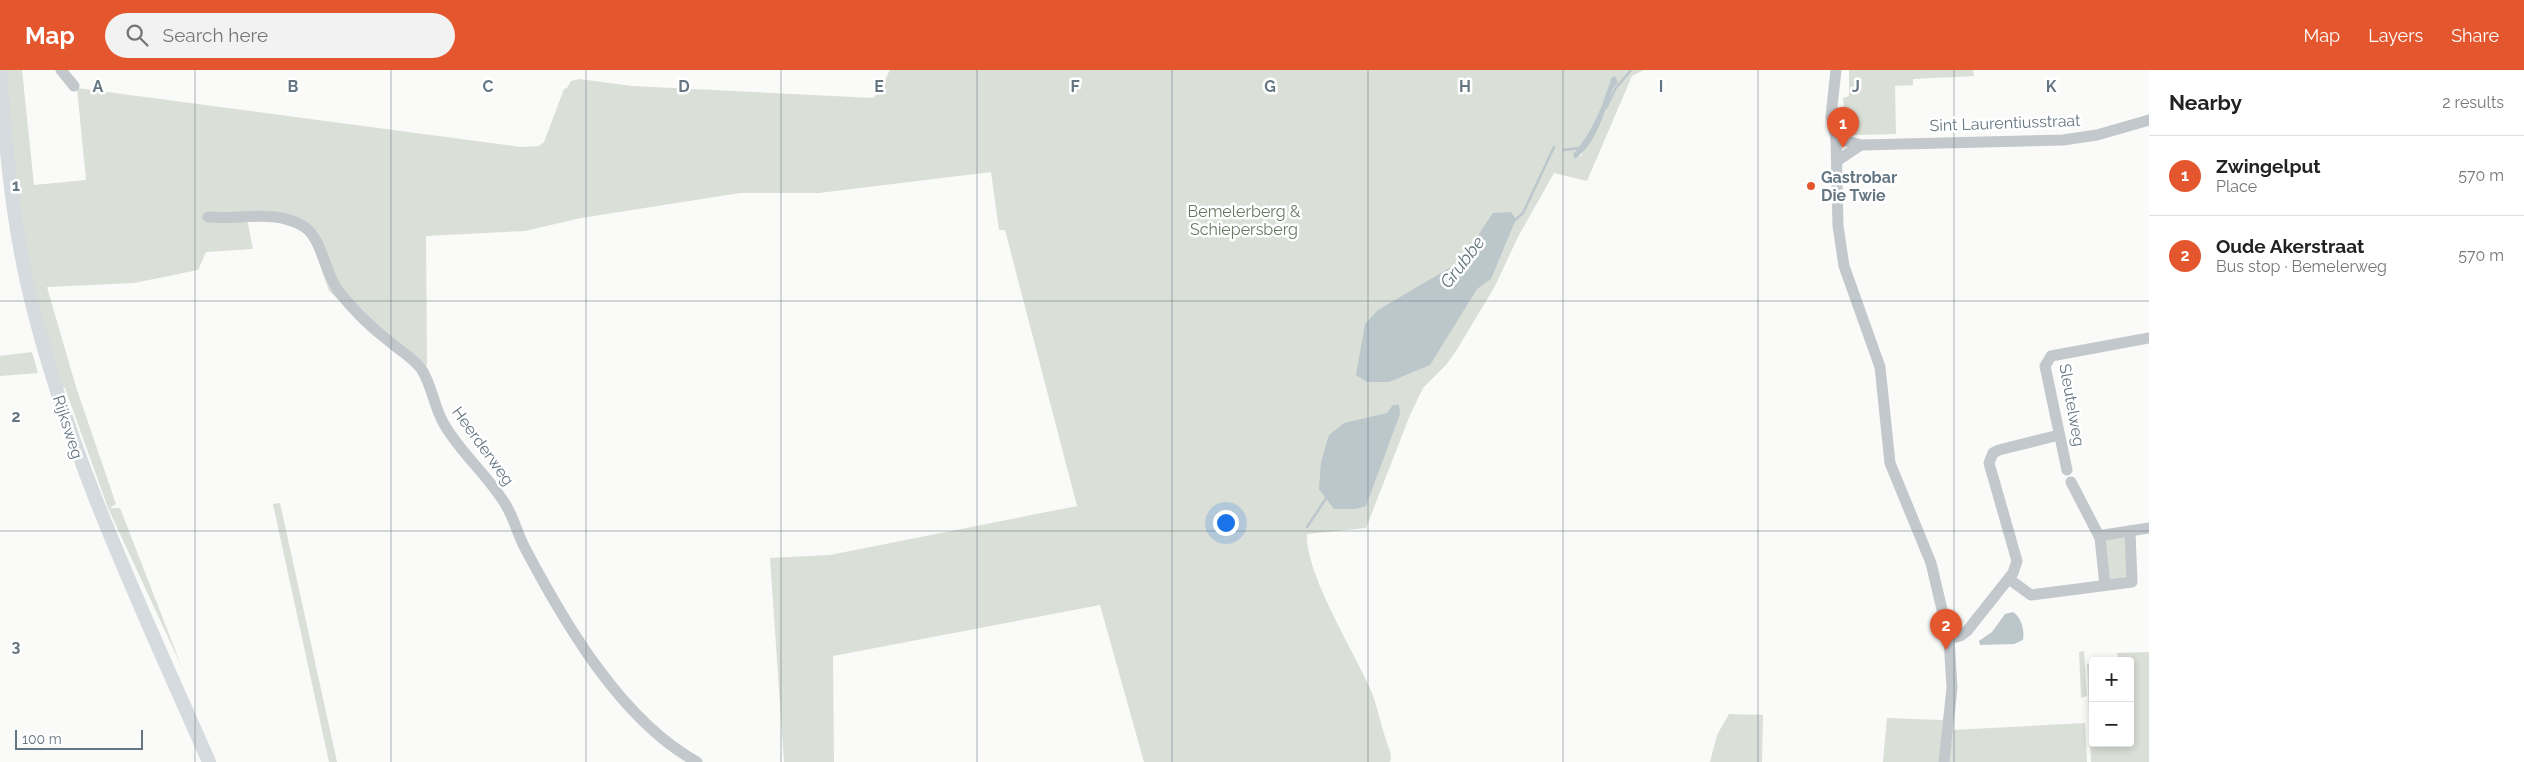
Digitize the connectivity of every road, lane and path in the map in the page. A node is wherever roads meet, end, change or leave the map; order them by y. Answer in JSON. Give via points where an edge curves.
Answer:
{"nodes":[{"id":1,"x":61,"y":70,"type":"edge"},
{"id":2,"x":1836,"y":70,"type":"edge"},
{"id":3,"x":0,"y":71,"type":"edge"},
{"id":4,"x":74,"y":86,"type":"dead end"},
{"id":5,"x":2149,"y":120,"type":"edge"},
{"id":6,"x":1836,"y":138,"type":"junction"},
{"id":7,"x":1861,"y":145,"type":"junction"},
{"id":8,"x":1837,"y":161,"type":"junction"},
{"id":9,"x":4,"y":167,"type":"edge"},
{"id":10,"x":208,"y":217,"type":"dead end"},
{"id":11,"x":2149,"y":338,"type":"edge"},
{"id":12,"x":2058,"y":434,"type":"junction"},
{"id":13,"x":2067,"y":470,"type":"dead end"},
{"id":14,"x":2071,"y":482,"type":"dead end"},
{"id":15,"x":2149,"y":528,"type":"edge"},
{"id":16,"x":2130,"y":531,"type":"junction"},
{"id":17,"x":2100,"y":538,"type":"junction"},
{"id":18,"x":2008,"y":579,"type":"junction"},
{"id":19,"x":2105,"y":585,"type":"junction"},
{"id":20,"x":1950,"y":639,"type":"junction"},
{"id":21,"x":209,"y":762,"type":"edge"},
{"id":22,"x":697,"y":762,"type":"edge"},
{"id":23,"x":1944,"y":762,"type":"edge"}],
"edges":[{"from":1,"to":4,"type":"street"},
{"from":2,"to":6,"type":"street","via":[[1831,110]]},
{"from":3,"to":9,"type":"main road","name":"Rijksweg"},
{"from":5,"to":7,"type":"street","name":"Sint Laurentiusstraat","via":[[2072,140]]},
{"from":6,"to":7,"type":"street","name":"Sint Laurentiusstraat"},
{"from":6,"to":8,"type":"street"},
{"from":7,"to":8,"type":"street"},
{"from":8,"to":20,"type":"street","via":[[1842,258],[1850,289],[1880,367],[1890,464],[1931,563]]},
{"from":9,"to":21,"type":"main road","name":"Rijksweg","via":[[28,286],[63,412],[86,478]]},
{"from":10,"to":22,"type":"street","name":"Heerderweg","via":[[272,217],[299,224],[310,232],[318,242],[329,276],[340,294],[373,328],[421,369],[444,425],[504,503],[526,552],[598,667],[640,720]]},
{"from":11,"to":12,"type":"street","name":"Sleutelweg","via":[[2051,356],[2047,360],[2045,366]]},
{"from":12,"to":13,"type":"street","name":"Sleutelweg"},
{"from":12,"to":18,"type":"street","via":[[1999,450],[1990,459],[1997,496],[2018,559]]},
{"from":14,"to":17,"type":"street"},
{"from":15,"to":16,"type":"street"},
{"from":16,"to":17,"type":"street"},
{"from":16,"to":19,"type":"street","via":[[2132,582]]},
{"from":17,"to":19,"type":"street"},
{"from":18,"to":19,"type":"street","via":[[2031,595]]},
{"from":18,"to":20,"type":"street","via":[[1965,633]]},
{"from":20,"to":23,"type":"street","via":[[1952,688]]}]}
